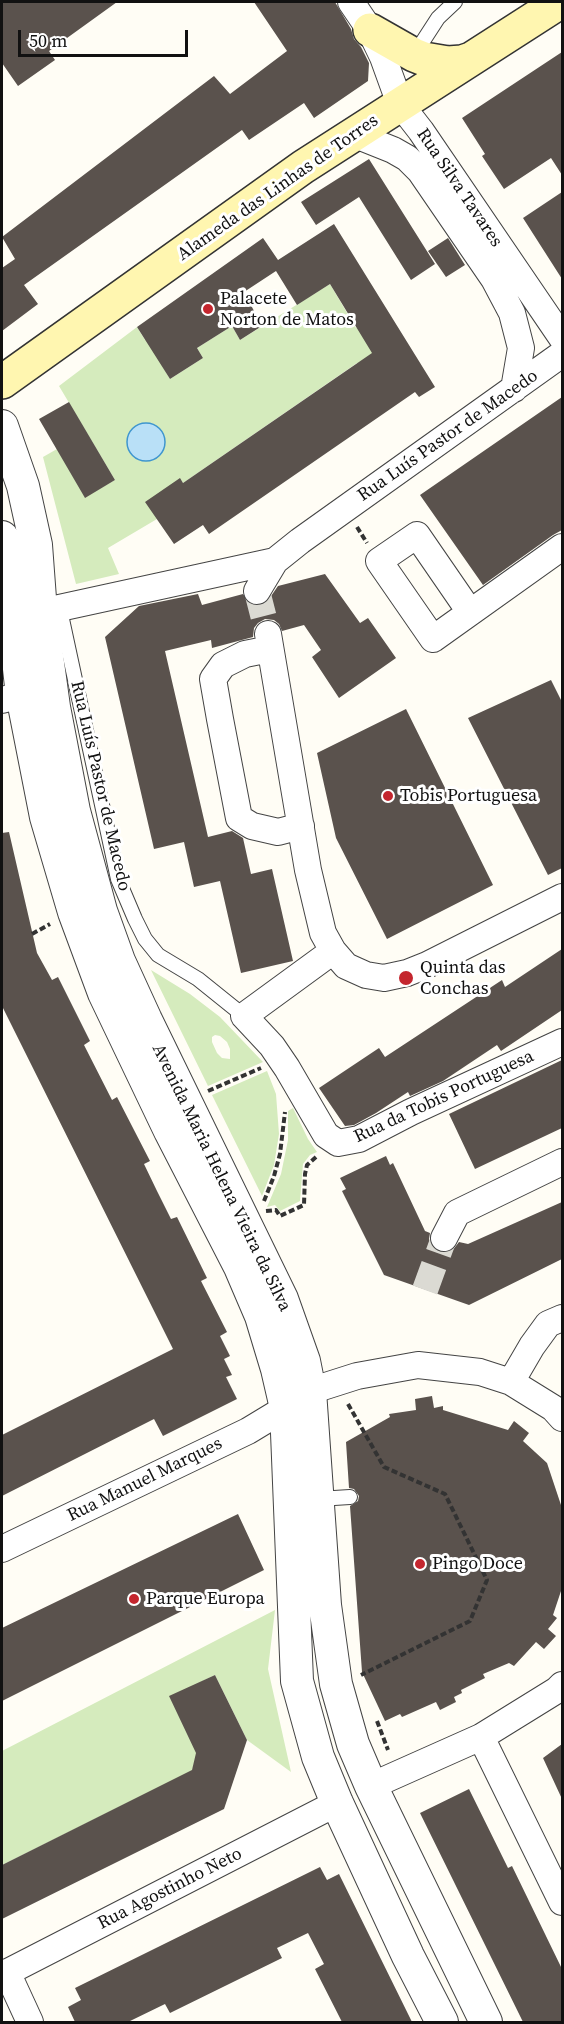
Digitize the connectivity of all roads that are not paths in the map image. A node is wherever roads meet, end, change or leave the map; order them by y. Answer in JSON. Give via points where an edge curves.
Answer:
{"nodes":[{"id":1,"x":351,"y":2,"type":"edge"},
{"id":2,"x":455,"y":2,"type":"edge"},
{"id":3,"x":560,"y":2,"type":"edge"},
{"id":4,"x":370,"y":30,"type":"junction"},
{"id":5,"x":414,"y":55,"type":"junction"},
{"id":6,"x":473,"y":58,"type":"junction"},
{"id":7,"x":400,"y":104,"type":"junction"},
{"id":8,"x":353,"y":134,"type":"junction"},
{"id":9,"x":562,"y":338,"type":"edge"},
{"id":10,"x":562,"y":354,"type":"edge"},
{"id":11,"x":2,"y":382,"type":"edge"},
{"id":12,"x":514,"y":390,"type":"junction"},
{"id":13,"x":2,"y":426,"type":"edge"},
{"id":14,"x":2,"y":537,"type":"edge"},
{"id":15,"x":562,"y":548,"type":"edge"},
{"id":16,"x":275,"y":561,"type":"junction"},
{"id":17,"x":258,"y":591,"type":"tunnel mouth"},
{"id":18,"x":51,"y":611,"type":"junction"},
{"id":19,"x":470,"y":612,"type":"junction"},
{"id":20,"x":12,"y":698,"type":"edge"},
{"id":21,"x":300,"y":826,"type":"junction"},
{"id":22,"x":562,"y":897,"type":"edge"},
{"id":23,"x":333,"y":951,"type":"junction"},
{"id":24,"x":244,"y":1016,"type":"junction"},
{"id":25,"x":562,"y":1042,"type":"edge"},
{"id":26,"x":562,"y":1162,"type":"edge"},
{"id":27,"x":444,"y":1238,"type":"tunnel mouth"},
{"id":28,"x":562,"y":1318,"type":"edge"},
{"id":29,"x":511,"y":1382,"type":"junction"},
{"id":30,"x":298,"y":1400,"type":"junction"},
{"id":31,"x":562,"y":1418,"type":"edge"},
{"id":32,"x":350,"y":1497,"type":"dead end"},
{"id":33,"x":318,"y":1499,"type":"junction"},
{"id":34,"x":2,"y":1550,"type":"edge"},
{"id":35,"x":562,"y":1684,"type":"edge"},
{"id":36,"x":481,"y":1737,"type":"junction"},
{"id":37,"x":384,"y":1780,"type":"junction"},
{"id":38,"x":338,"y":1803,"type":"junction"},
{"id":39,"x":555,"y":1867,"type":"edge"},
{"id":40,"x":562,"y":1902,"type":"edge"},
{"id":41,"x":4,"y":1974,"type":"edge"},
{"id":42,"x":30,"y":2022,"type":"edge"},
{"id":43,"x":442,"y":2022,"type":"edge"},
{"id":44,"x":486,"y":2022,"type":"edge"}],
"edges":[{"from":1,"to":4,"type":"street","name":"Rua Silva Tavares"},
{"from":2,"to":5,"type":"lane","via":[[438,18]]},
{"from":3,"to":6,"type":"main road","name":"Alameda das Linhas de Torres"},
{"from":4,"to":5,"type":"main road"},
{"from":4,"to":7,"type":"street","name":"Rua Silva Tavares"},
{"from":5,"to":6,"type":"main road","via":[[448,63]]},
{"from":6,"to":7,"type":"main road","name":"Alameda das Linhas de Torres"},
{"from":7,"to":8,"type":"main road","name":"Alameda das Linhas de Torres"},
{"from":7,"to":9,"type":"street","name":"Rua Silva Tavares"},
{"from":8,"to":11,"type":"main road","name":"Alameda das Linhas de Torres"},
{"from":8,"to":12,"type":"street","name":"Rua Silva Tavares","via":[[393,150],[420,171],[494,279],[512,313],[521,348]]},
{"from":10,"to":12,"type":"street","name":"Rua Luís Pastor de Macedo"},
{"from":12,"to":16,"type":"street","name":"Rua Luís Pastor de Macedo"},
{"from":13,"to":18,"type":"street","name":"Avenida Maria Helena Vieira da Silva","via":[[23,486]]},
{"from":14,"to":20,"type":"street","name":"Avenida Maria Helena Vieira da Silva"},
{"from":15,"to":19,"type":"street"},
{"from":16,"to":17,"type":"street","name":"Rua Luís Pastor de Macedo"},
{"from":16,"to":18,"type":"street","name":"Rua Luís Pastor de Macedo"},
{"from":18,"to":24,"type":"lane","name":"Rua Luís Pastor de Macedo","via":[[118,879],[135,919],[158,955],[198,979]]},
{"from":18,"to":30,"type":"street","name":"Avenida Maria Helena Vieira da Silva","via":[[54,707],[74,811],[105,921],[146,1020],[282,1299],[303,1361]]},
{"from":19,"to":19,"type":"street","via":[[417,535],[379,561],[433,639]]},
{"from":20,"to":30,"type":"street","name":"Avenida Maria Helena Vieira da Silva","via":[[74,912],[104,993],[240,1267]]},
{"from":21,"to":21,"type":"street","via":[[269,642],[222,664],[213,679],[239,818],[252,826],[278,832]]},
{"from":21,"to":23,"type":"street","via":[[323,933]]},
{"from":22,"to":23,"type":"street","via":[[407,973],[384,978],[366,975],[346,966]]},
{"from":23,"to":24,"type":"street"},
{"from":24,"to":25,"type":"street","name":"Rua da Tobis Portuguesa","via":[[272,1046],[326,1135],[338,1143],[359,1139]]},
{"from":26,"to":27,"type":"street","via":[[457,1213]]},
{"from":28,"to":29,"type":"street","via":[[548,1324]]},
{"from":29,"to":30,"type":"street","name":"Rua Manuel Marques","via":[[480,1372],[418,1365],[357,1376]]},
{"from":29,"to":31,"type":"street","name":"Rua Manuel Marques"},
{"from":30,"to":33,"type":"street","name":"Avenida Maria Helena Vieira da Silva"},
{"from":30,"to":34,"type":"street","name":"Rua Manuel Marques","via":[[248,1431]]},
{"from":30,"to":38,"type":"street","name":"Avenida Maria Helena Vieira da Silva","via":[[297,1681],[318,1757]]},
{"from":32,"to":33,"type":"lane"},
{"from":33,"to":37,"type":"street","name":"Avenida Maria Helena Vieira da Silva","via":[[336,1684],[353,1744]]},
{"from":35,"to":36,"type":"street"},
{"from":36,"to":37,"type":"street"},
{"from":36,"to":39,"type":"street"},
{"from":37,"to":38,"type":"street"},
{"from":37,"to":44,"type":"street","name":"Avenida Maria Helena Vieira da Silva"},
{"from":38,"to":41,"type":"street","name":"Rua Agostinho Neto"},
{"from":38,"to":43,"type":"street","name":"Avenida Maria Helena Vieira da Silva"},
{"from":39,"to":40,"type":"street"},
{"from":41,"to":42,"type":"street"}]}
